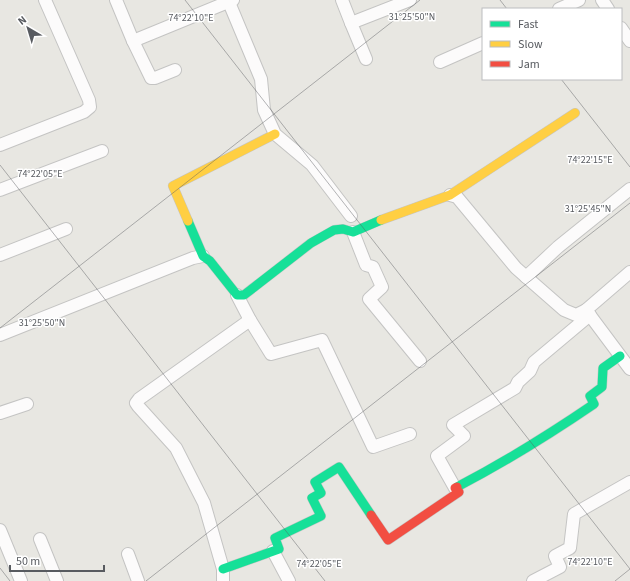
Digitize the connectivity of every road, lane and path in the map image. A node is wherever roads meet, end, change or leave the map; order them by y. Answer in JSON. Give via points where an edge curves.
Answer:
{"nodes":[{"id":1,"x":45,"y":0,"type":"edge"},
{"id":2,"x":116,"y":0,"type":"edge"},
{"id":3,"x":342,"y":0,"type":"edge"},
{"id":4,"x":410,"y":0,"type":"edge"},
{"id":5,"x":579,"y":0,"type":"edge"},
{"id":6,"x":230,"y":1,"type":"edge"},
{"id":7,"x":561,"y":8,"type":"edge"},
{"id":8,"x":351,"y":23,"type":"junction"},
{"id":9,"x":622,"y":29,"type":"edge"},
{"id":10,"x":133,"y":41,"type":"junction"},
{"id":11,"x":630,"y":41,"type":"edge"},
{"id":12,"x":482,"y":43,"type":"edge"},
{"id":13,"x":366,"y":59,"type":"dead end"},
{"id":14,"x":440,"y":62,"type":"dead end"},
{"id":15,"x":175,"y":70,"type":"dead end"},
{"id":16,"x":575,"y":112,"type":"dead end"},
{"id":17,"x":275,"y":134,"type":"junction"},
{"id":18,"x":0,"y":145,"type":"edge"},
{"id":19,"x":102,"y":151,"type":"dead end"},
{"id":20,"x":630,"y":189,"type":"edge"},
{"id":21,"x":0,"y":190,"type":"edge"},
{"id":22,"x":450,"y":195,"type":"junction"},
{"id":23,"x":351,"y":216,"type":"dead end"},
{"id":24,"x":66,"y":229,"type":"dead end"},
{"id":25,"x":353,"y":232,"type":"junction"},
{"id":26,"x":0,"y":255,"type":"edge"},
{"id":27,"x":203,"y":256,"type":"junction"},
{"id":28,"x":630,"y":272,"type":"edge"},
{"id":29,"x":526,"y":277,"type":"junction"},
{"id":30,"x":237,"y":295,"type":"junction"},
{"id":31,"x":588,"y":312,"type":"junction"},
{"id":32,"x":250,"y":320,"type":"junction"},
{"id":33,"x":0,"y":335,"type":"edge"},
{"id":34,"x":626,"y":360,"type":"edge"},
{"id":35,"x":420,"y":361,"type":"dead end"},
{"id":36,"x":28,"y":404,"type":"dead end"},
{"id":37,"x":0,"y":413,"type":"edge"},
{"id":38,"x":410,"y":434,"type":"dead end"},
{"id":39,"x":630,"y":482,"type":"edge"},
{"id":40,"x":455,"y":488,"type":"junction"},
{"id":41,"x":0,"y":530,"type":"edge"},
{"id":42,"x":40,"y":539,"type":"dead end"},
{"id":43,"x":273,"y":551,"type":"junction"},
{"id":44,"x":128,"y":554,"type":"dead end"},
{"id":45,"x":223,"y":568,"type":"junction"},
{"id":46,"x":21,"y":581,"type":"edge"},
{"id":47,"x":57,"y":581,"type":"edge"},
{"id":48,"x":138,"y":581,"type":"edge"},
{"id":49,"x":223,"y":581,"type":"edge"},
{"id":50,"x":289,"y":581,"type":"edge"},
{"id":51,"x":533,"y":581,"type":"edge"}],
"edges":[{"from":1,"to":18,"type":"street","via":[[90,100],[90,107],[84,112]]},
{"from":2,"to":10,"type":"street"},
{"from":3,"to":8,"type":"street"},
{"from":4,"to":8,"type":"street"},
{"from":5,"to":7,"type":"street"},
{"from":6,"to":10,"type":"street"},
{"from":6,"to":17,"type":"street","via":[[261,79],[264,110]]},
{"from":8,"to":13,"type":"street"},
{"from":9,"to":11,"type":"street"},
{"from":10,"to":15,"type":"street","via":[[151,78]]},
{"from":12,"to":14,"type":"street"},
{"from":16,"to":22,"type":"street"},
{"from":17,"to":23,"type":"street","via":[[312,166]]},
{"from":17,"to":27,"type":"street","via":[[173,186]]},
{"from":19,"to":21,"type":"street"},
{"from":20,"to":29,"type":"street","via":[[558,247]]},
{"from":22,"to":25,"type":"street"},
{"from":22,"to":29,"type":"street","via":[[457,197]]},
{"from":24,"to":26,"type":"street"},
{"from":25,"to":30,"type":"street","via":[[334,230],[311,243],[244,295]]},
{"from":25,"to":35,"type":"street","via":[[366,265],[373,267],[382,287],[369,299]]},
{"from":27,"to":30,"type":"street"},
{"from":27,"to":33,"type":"street"},
{"from":28,"to":31,"type":"street"},
{"from":29,"to":31,"type":"street","via":[[564,310],[576,315]]},
{"from":30,"to":32,"type":"street"},
{"from":31,"to":34,"type":"street"},
{"from":31,"to":40,"type":"street","via":[[534,362],[515,388],[453,425],[464,436],[437,456]]},
{"from":32,"to":38,"type":"street","via":[[271,354],[322,340],[373,447]]},
{"from":32,"to":45,"type":"street","via":[[136,403],[176,448],[204,503]]},
{"from":34,"to":40,"type":"street","via":[[603,368],[602,387],[590,396],[594,404],[499,465]]},
{"from":36,"to":37,"type":"street"},
{"from":39,"to":51,"type":"street","via":[[574,514],[570,548],[555,556],[560,567]]},
{"from":40,"to":43,"type":"street","via":[[459,492],[388,540],[339,468],[315,482],[321,493],[312,498],[321,516],[275,538],[278,549]]},
{"from":41,"to":46,"type":"street"},
{"from":42,"to":47,"type":"street"},
{"from":43,"to":45,"type":"street"},
{"from":43,"to":50,"type":"street"},
{"from":44,"to":48,"type":"street"},
{"from":45,"to":49,"type":"street"}]}
